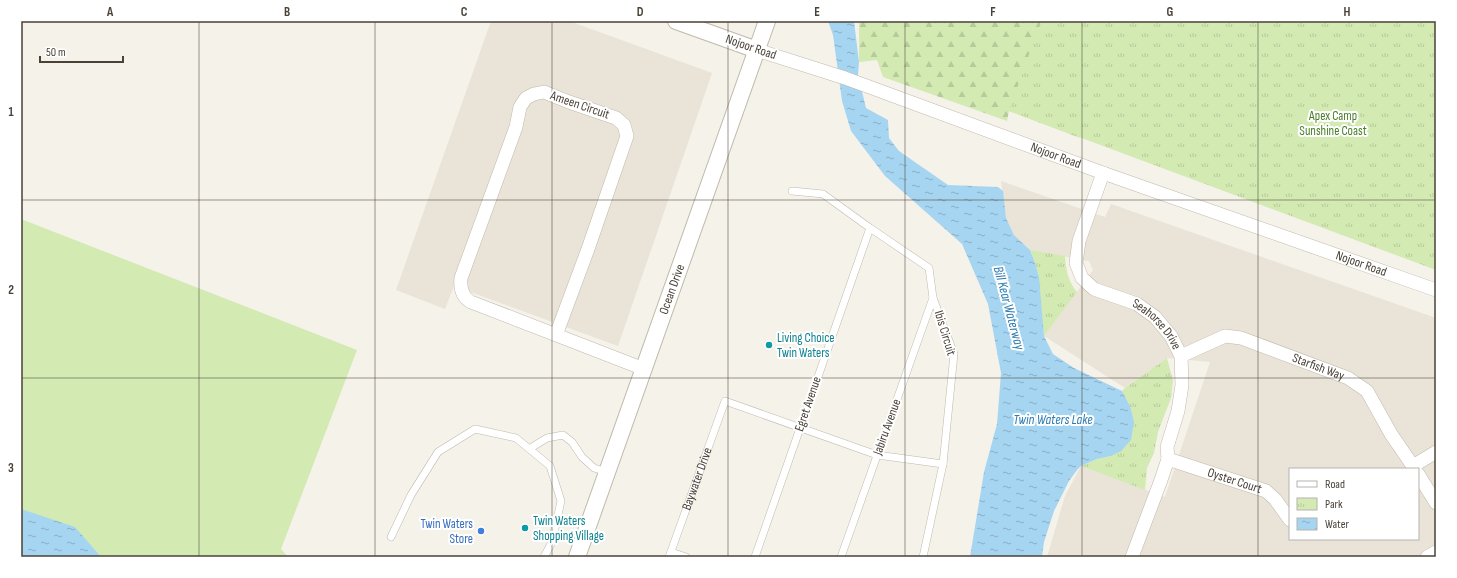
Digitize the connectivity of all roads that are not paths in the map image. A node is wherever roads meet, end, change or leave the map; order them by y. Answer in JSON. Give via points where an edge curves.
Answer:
{"nodes":[{"id":1,"x":676,"y":21,"type":"edge"},
{"id":2,"x":767,"y":21,"type":"edge"},
{"id":3,"x":757,"y":50,"type":"junction"},
{"id":4,"x":1103,"y":173,"type":"junction"},
{"id":5,"x":792,"y":191,"type":"dead end"},
{"id":6,"x":870,"y":228,"type":"junction"},
{"id":7,"x":1436,"y":290,"type":"edge"},
{"id":8,"x":933,"y":298,"type":"junction"},
{"id":9,"x":556,"y":335,"type":"junction"},
{"id":10,"x":1181,"y":356,"type":"junction"},
{"id":11,"x":644,"y":369,"type":"junction"},
{"id":12,"x":800,"y":427,"type":"junction"},
{"id":13,"x":529,"y":449,"type":"junction"},
{"id":14,"x":1436,"y":452,"type":"edge"},
{"id":15,"x":877,"y":455,"type":"junction"},
{"id":16,"x":1168,"y":459,"type":"junction"},
{"id":17,"x":944,"y":464,"type":"junction"},
{"id":18,"x":1414,"y":468,"type":"edge"},
{"id":19,"x":1417,"y":468,"type":"edge"},
{"id":20,"x":607,"y":472,"type":"junction"},
{"id":21,"x":1419,"y":476,"type":"edge"},
{"id":22,"x":1436,"y":503,"type":"edge"},
{"id":23,"x":1289,"y":519,"type":"edge"},
{"id":24,"x":391,"y":537,"type":"dead end"},
{"id":25,"x":1436,"y":552,"type":"edge"},
{"id":26,"x":670,"y":554,"type":"edge"},
{"id":27,"x":544,"y":557,"type":"edge"},
{"id":28,"x":577,"y":557,"type":"edge"},
{"id":29,"x":686,"y":557,"type":"edge"},
{"id":30,"x":755,"y":557,"type":"edge"},
{"id":31,"x":841,"y":557,"type":"edge"},
{"id":32,"x":923,"y":557,"type":"edge"},
{"id":33,"x":1132,"y":557,"type":"edge"},
{"id":34,"x":1427,"y":557,"type":"edge"}],
"edges":[{"from":1,"to":3,"type":"street","name":"Nojoor Road"},
{"from":2,"to":3,"type":"street","name":"Ocean Drive"},
{"from":3,"to":4,"type":"street","name":"Nojoor Road","via":[[845,78]]},
{"from":3,"to":11,"type":"street","name":"Ocean Drive"},
{"from":4,"to":7,"type":"street","name":"Nojoor Road"},
{"from":4,"to":10,"type":"street","name":"Seahorse Drive","via":[[1079,240],[1076,263],[1082,278],[1094,289],[1137,304],[1155,317],[1171,336]]},
{"from":5,"to":6,"type":"lane","name":"Ibis Circuit","via":[[823,194]]},
{"from":6,"to":8,"type":"lane","name":"Ibis Circuit","via":[[930,268]]},
{"from":6,"to":12,"type":"lane","name":"Egret Avenue"},
{"from":8,"to":15,"type":"lane","name":"Jabiru Avenue"},
{"from":8,"to":17,"type":"lane","name":"Ibis Circuit","via":[[954,354]]},
{"from":9,"to":9,"type":"street","name":"Ameen Circuit","via":[[466,300],[460,285],[516,127],[520,107],[526,98],[539,92],[616,118],[624,125],[627,136]]},
{"from":9,"to":11,"type":"street","name":"Ameen Circuit"},
{"from":10,"to":16,"type":"street","name":"Seahorse Drive","via":[[1182,384],[1178,411],[1167,447]]},
{"from":10,"to":18,"type":"street","name":"Starfish Way","via":[[1225,336],[1241,338],[1348,378],[1367,391]]},
{"from":11,"to":20,"type":"street","name":"Ocean Drive"},
{"from":12,"to":15,"type":"lane"},
{"from":12,"to":26,"type":"lane","name":"Baywater Drive","via":[[725,401]]},
{"from":12,"to":30,"type":"lane","name":"Egret Avenue"},
{"from":13,"to":20,"type":"lane","via":[[547,438],[563,435],[594,468]]},
{"from":13,"to":24,"type":"lane","via":[[516,438],[475,429],[438,452],[411,495]]},
{"from":13,"to":27,"type":"lane","via":[[550,466],[561,501],[552,542]]},
{"from":14,"to":19,"type":"street"},
{"from":15,"to":17,"type":"lane"},
{"from":15,"to":31,"type":"lane","name":"Jabiru Avenue"},
{"from":16,"to":23,"type":"street","name":"Oyster Court","via":[[1266,492],[1275,499]]},
{"from":16,"to":33,"type":"street","name":"Seahorse Drive"},
{"from":17,"to":32,"type":"lane","name":"Ibis Circuit"},
{"from":20,"to":28,"type":"street","name":"Ocean Drive"},
{"from":21,"to":22,"type":"street","name":"Starfish Way"},
{"from":25,"to":34,"type":"street"},
{"from":26,"to":29,"type":"lane"}]}
